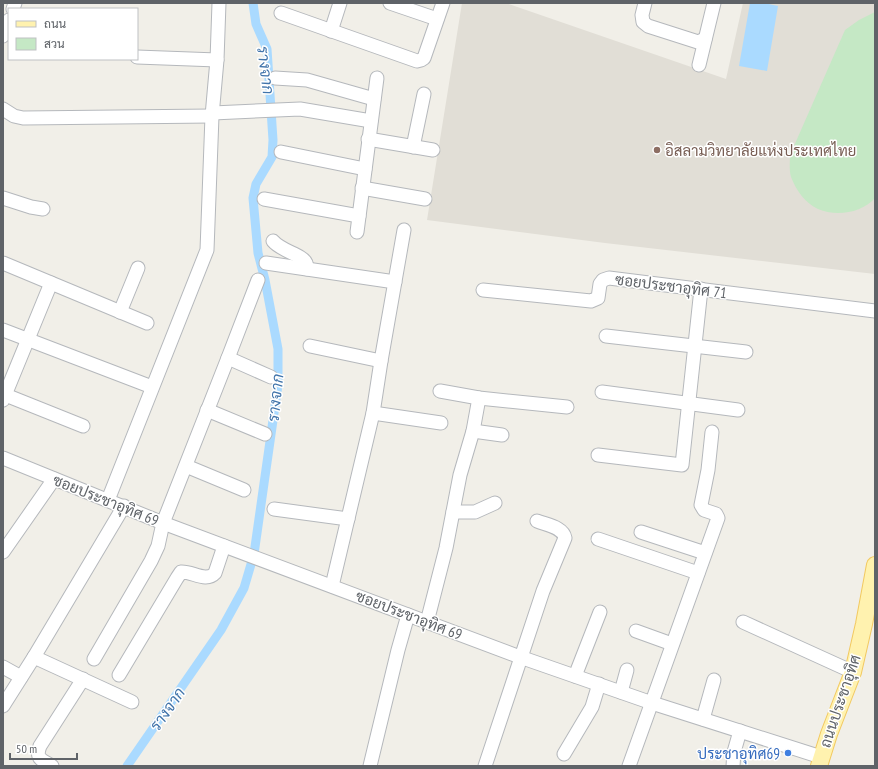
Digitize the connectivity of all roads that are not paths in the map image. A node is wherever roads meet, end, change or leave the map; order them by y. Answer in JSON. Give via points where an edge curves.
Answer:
{"nodes":[{"id":1,"x":219,"y":3,"type":"edge"},
{"id":2,"x":340,"y":3,"type":"edge"},
{"id":3,"x":390,"y":3,"type":"edge"},
{"id":4,"x":443,"y":3,"type":"edge"},
{"id":5,"x":645,"y":3,"type":"edge"},
{"id":6,"x":714,"y":3,"type":"edge"},
{"id":7,"x":281,"y":13,"type":"dead end"},
{"id":8,"x":437,"y":19,"type":"junction"},
{"id":9,"x":8,"y":23,"type":"edge"},
{"id":10,"x":331,"y":31,"type":"junction"},
{"id":11,"x":3,"y":36,"type":"edge"},
{"id":12,"x":705,"y":39,"type":"junction"},
{"id":13,"x":138,"y":57,"type":"edge"},
{"id":14,"x":217,"y":60,"type":"junction"},
{"id":15,"x":699,"y":66,"type":"dead end"},
{"id":16,"x":276,"y":78,"type":"dead end"},
{"id":17,"x":377,"y":78,"type":"dead end"},
{"id":18,"x":424,"y":94,"type":"dead end"},
{"id":19,"x":374,"y":99,"type":"junction"},
{"id":20,"x":3,"y":109,"type":"edge"},
{"id":21,"x":212,"y":114,"type":"junction"},
{"id":22,"x":371,"y":121,"type":"junction"},
{"id":23,"x":368,"y":139,"type":"junction"},
{"id":24,"x":413,"y":147,"type":"junction"},
{"id":25,"x":433,"y":150,"type":"dead end"},
{"id":26,"x":281,"y":152,"type":"dead end"},
{"id":27,"x":365,"y":169,"type":"junction"},
{"id":28,"x":362,"y":188,"type":"junction"},
{"id":29,"x":3,"y":198,"type":"edge"},
{"id":30,"x":264,"y":199,"type":"dead end"},
{"id":31,"x":425,"y":199,"type":"dead end"},
{"id":32,"x":43,"y":209,"type":"dead end"},
{"id":33,"x":359,"y":216,"type":"junction"},
{"id":34,"x":404,"y":230,"type":"dead end"},
{"id":35,"x":357,"y":232,"type":"dead end"},
{"id":36,"x":274,"y":241,"type":"dead end"},
{"id":37,"x":3,"y":263,"type":"edge"},
{"id":38,"x":266,"y":263,"type":"dead end"},
{"id":39,"x":138,"y":268,"type":"dead end"},
{"id":40,"x":307,"y":269,"type":"junction"},
{"id":41,"x":258,"y":280,"type":"dead end"},
{"id":42,"x":395,"y":282,"type":"junction"},
{"id":43,"x":51,"y":284,"type":"junction"},
{"id":44,"x":701,"y":289,"type":"junction"},
{"id":45,"x":484,"y":290,"type":"dead end"},
{"id":46,"x":875,"y":311,"type":"edge"},
{"id":47,"x":120,"y":312,"type":"junction"},
{"id":48,"x":147,"y":323,"type":"dead end"},
{"id":49,"x":3,"y":330,"type":"edge"},
{"id":50,"x":606,"y":336,"type":"dead end"},
{"id":51,"x":28,"y":340,"type":"junction"},
{"id":52,"x":310,"y":346,"type":"dead end"},
{"id":53,"x":695,"y":346,"type":"junction"},
{"id":54,"x":746,"y":352,"type":"dead end"},
{"id":55,"x":228,"y":358,"type":"junction"},
{"id":56,"x":381,"y":360,"type":"junction"},
{"id":57,"x":271,"y":377,"type":"dead end"},
{"id":58,"x":152,"y":386,"type":"junction"},
{"id":59,"x":440,"y":390,"type":"dead end"},
{"id":60,"x":602,"y":392,"type":"dead end"},
{"id":61,"x":4,"y":396,"type":"edge"},
{"id":62,"x":479,"y":398,"type":"junction"},
{"id":63,"x":688,"y":404,"type":"junction"},
{"id":64,"x":567,"y":407,"type":"dead end"},
{"id":65,"x":207,"y":410,"type":"junction"},
{"id":66,"x":738,"y":410,"type":"dead end"},
{"id":67,"x":373,"y":413,"type":"junction"},
{"id":68,"x":441,"y":423,"type":"dead end"},
{"id":69,"x":83,"y":426,"type":"dead end"},
{"id":70,"x":473,"y":431,"type":"junction"},
{"id":71,"x":712,"y":432,"type":"dead end"},
{"id":72,"x":265,"y":434,"type":"dead end"},
{"id":73,"x":502,"y":435,"type":"dead end"},
{"id":74,"x":598,"y":455,"type":"dead end"},
{"id":75,"x":3,"y":458,"type":"edge"},
{"id":76,"x":186,"y":466,"type":"junction"},
{"id":77,"x":54,"y":479,"type":"junction"},
{"id":78,"x":244,"y":490,"type":"dead end"},
{"id":79,"x":108,"y":500,"type":"junction"},
{"id":80,"x":495,"y":503,"type":"dead end"},
{"id":81,"x":124,"y":506,"type":"junction"},
{"id":82,"x":274,"y":509,"type":"dead end"},
{"id":83,"x":453,"y":512,"type":"junction"},
{"id":84,"x":348,"y":519,"type":"junction"},
{"id":85,"x":537,"y":521,"type":"dead end"},
{"id":86,"x":163,"y":522,"type":"junction"},
{"id":87,"x":641,"y":532,"type":"dead end"},
{"id":88,"x":598,"y":538,"type":"dead end"},
{"id":89,"x":224,"y":546,"type":"junction"},
{"id":90,"x":3,"y":552,"type":"edge"},
{"id":91,"x":705,"y":554,"type":"junction"},
{"id":92,"x":875,"y":565,"type":"edge"},
{"id":93,"x":698,"y":573,"type":"junction"},
{"id":94,"x":332,"y":586,"type":"junction"},
{"id":95,"x":600,"y":612,"type":"dead end"},
{"id":96,"x":408,"y":615,"type":"junction"},
{"id":97,"x":427,"y":622,"type":"junction"},
{"id":98,"x":743,"y":622,"type":"dead end"},
{"id":99,"x":636,"y":631,"type":"dead end"},
{"id":100,"x":672,"y":644,"type":"junction"},
{"id":101,"x":34,"y":657,"type":"junction"},
{"id":102,"x":520,"y":657,"type":"junction"},
{"id":103,"x":94,"y":659,"type":"dead end"},
{"id":104,"x":3,"y":667,"type":"edge"},
{"id":105,"x":627,"y":670,"type":"dead end"},
{"id":106,"x":853,"y":672,"type":"junction"},
{"id":107,"x":119,"y":675,"type":"dead end"},
{"id":108,"x":575,"y":676,"type":"junction"},
{"id":109,"x":21,"y":677,"type":"junction"},
{"id":110,"x":83,"y":679,"type":"junction"},
{"id":111,"x":714,"y":680,"type":"dead end"},
{"id":112,"x":599,"y":684,"type":"junction"},
{"id":113,"x":621,"y":692,"type":"junction"},
{"id":114,"x":132,"y":702,"type":"dead end"},
{"id":115,"x":652,"y":703,"type":"junction"},
{"id":116,"x":3,"y":706,"type":"edge"},
{"id":117,"x":703,"y":719,"type":"junction"},
{"id":118,"x":740,"y":731,"type":"junction"},
{"id":119,"x":564,"y":754,"type":"dead end"},
{"id":120,"x":820,"y":762,"type":"edge"},
{"id":121,"x":52,"y":766,"type":"edge"},
{"id":122,"x":370,"y":766,"type":"edge"},
{"id":123,"x":485,"y":766,"type":"edge"},
{"id":124,"x":630,"y":766,"type":"edge"},
{"id":125,"x":733,"y":766,"type":"edge"}],
"edges":[{"from":1,"to":14,"type":"street"},
{"from":2,"to":10,"type":"street"},
{"from":3,"to":8,"type":"street"},
{"from":4,"to":8,"type":"street"},
{"from":5,"to":12,"type":"street","via":[[642,15],[643,22],[648,26],[698,42]]},
{"from":6,"to":12,"type":"street"},
{"from":7,"to":10,"type":"street"},
{"from":8,"to":10,"type":"street","via":[[424,58],[417,61]]},
{"from":9,"to":11,"type":"street"},
{"from":12,"to":15,"type":"street"},
{"from":13,"to":14,"type":"street"},
{"from":14,"to":21,"type":"street"},
{"from":16,"to":19,"type":"street","via":[[307,80]]},
{"from":17,"to":19,"type":"street"},
{"from":18,"to":24,"type":"street"},
{"from":19,"to":22,"type":"street"},
{"from":20,"to":21,"type":"street","via":[[23,118]]},
{"from":21,"to":22,"type":"street","via":[[300,109]]},
{"from":21,"to":58,"type":"street","via":[[207,250]]},
{"from":22,"to":23,"type":"street"},
{"from":23,"to":24,"type":"street"},
{"from":23,"to":27,"type":"street"},
{"from":24,"to":25,"type":"street"},
{"from":26,"to":27,"type":"street"},
{"from":27,"to":28,"type":"street"},
{"from":28,"to":31,"type":"street"},
{"from":28,"to":33,"type":"street"},
{"from":29,"to":32,"type":"street"},
{"from":30,"to":33,"type":"street"},
{"from":33,"to":35,"type":"street"},
{"from":34,"to":42,"type":"street"},
{"from":36,"to":40,"type":"street","via":[[281,249],[306,262]]},
{"from":37,"to":43,"type":"street"},
{"from":38,"to":40,"type":"street"},
{"from":39,"to":47,"type":"street"},
{"from":40,"to":42,"type":"street"},
{"from":41,"to":55,"type":"street"},
{"from":42,"to":56,"type":"street"},
{"from":43,"to":47,"type":"street"},
{"from":43,"to":51,"type":"street"},
{"from":44,"to":45,"type":"street","name":"ซอยประชาอุทิศ 71","via":[[609,278],[602,280],[598,298],[591,301]]},
{"from":44,"to":46,"type":"street","name":"ซอยประชาอุทิศ 71"},
{"from":44,"to":53,"type":"street"},
{"from":47,"to":48,"type":"street"},
{"from":49,"to":51,"type":"street"},
{"from":50,"to":53,"type":"street"},
{"from":51,"to":58,"type":"street"},
{"from":51,"to":61,"type":"street"},
{"from":52,"to":56,"type":"street"},
{"from":53,"to":54,"type":"street"},
{"from":53,"to":63,"type":"street"},
{"from":55,"to":57,"type":"street"},
{"from":55,"to":65,"type":"street"},
{"from":56,"to":67,"type":"street"},
{"from":58,"to":79,"type":"street"},
{"from":59,"to":62,"type":"street"},
{"from":60,"to":63,"type":"street"},
{"from":61,"to":69,"type":"street"},
{"from":62,"to":64,"type":"street"},
{"from":62,"to":70,"type":"street"},
{"from":63,"to":66,"type":"street"},
{"from":63,"to":74,"type":"street","via":[[682,465]]},
{"from":65,"to":72,"type":"street"},
{"from":65,"to":76,"type":"street"},
{"from":67,"to":68,"type":"street"},
{"from":67,"to":84,"type":"street"},
{"from":70,"to":73,"type":"street"},
{"from":70,"to":83,"type":"street","via":[[460,475]]},
{"from":71,"to":91,"type":"street","via":[[701,506],[704,510],[716,514],[718,518]]},
{"from":75,"to":77,"type":"street","name":"ซอยประชาอุทิศ 69"},
{"from":76,"to":78,"type":"street"},
{"from":76,"to":86,"type":"street"},
{"from":77,"to":79,"type":"street","name":"ซอยประชาอุทิศ 69"},
{"from":77,"to":90,"type":"street"},
{"from":79,"to":81,"type":"street","name":"ซอยประชาอุทิศ 69"},
{"from":80,"to":83,"type":"street","via":[[475,512]]},
{"from":81,"to":86,"type":"street","name":"ซอยประชาอุทิศ 69"},
{"from":81,"to":101,"type":"street"},
{"from":82,"to":84,"type":"street"},
{"from":83,"to":97,"type":"street"},
{"from":84,"to":94,"type":"street"},
{"from":85,"to":102,"type":"street","via":[[560,529],[565,538]]},
{"from":86,"to":89,"type":"street","name":"ซอยประชาอุทิศ 69"},
{"from":86,"to":103,"type":"street","via":[[158,546],[151,561]]},
{"from":87,"to":91,"type":"street"},
{"from":88,"to":93,"type":"street"},
{"from":89,"to":94,"type":"street","name":"ซอยประชาอุทิศ 69"},
{"from":89,"to":107,"type":"street","via":[[212,576],[181,572]]},
{"from":91,"to":93,"type":"street"},
{"from":92,"to":106,"type":"main road","name":"ถนนประชาอุทิศ"},
{"from":93,"to":100,"type":"street"},
{"from":94,"to":96,"type":"street","name":"ซอยประชาอุทิศ 69"},
{"from":95,"to":108,"type":"street"},
{"from":96,"to":97,"type":"street","name":"ซอยประชาอุทิศ 69"},
{"from":96,"to":122,"type":"street"},
{"from":97,"to":102,"type":"street","name":"ซอยประชาอุทิศ 69"},
{"from":98,"to":106,"type":"street"},
{"from":99,"to":100,"type":"street"},
{"from":100,"to":115,"type":"street"},
{"from":101,"to":109,"type":"street"},
{"from":101,"to":110,"type":"street"},
{"from":102,"to":108,"type":"street","name":"ซอยประชาอุทิศ 69"},
{"from":102,"to":123,"type":"street"},
{"from":104,"to":109,"type":"street"},
{"from":105,"to":113,"type":"street"},
{"from":106,"to":120,"type":"main road","name":"ถนนประชาอุทิศ"},
{"from":108,"to":112,"type":"street","name":"ซอยประชาอุทิศ 69"},
{"from":109,"to":116,"type":"street"},
{"from":110,"to":114,"type":"street"},
{"from":110,"to":121,"type":"street","via":[[37,752],[41,760]]},
{"from":111,"to":117,"type":"street"},
{"from":112,"to":113,"type":"street","name":"ซอยประชาอุทิศ 69"},
{"from":112,"to":119,"type":"street","via":[[592,707]]},
{"from":113,"to":115,"type":"street","name":"ซอยประชาอุทิศ 69"},
{"from":115,"to":117,"type":"street","name":"ซอยประชาอุทิศ 69"},
{"from":115,"to":124,"type":"street"},
{"from":117,"to":118,"type":"street","name":"ซอยประชาอุทิศ 69"},
{"from":118,"to":120,"type":"street","name":"ซอยประชาอุทิศ 69"},
{"from":118,"to":125,"type":"street"}]}
